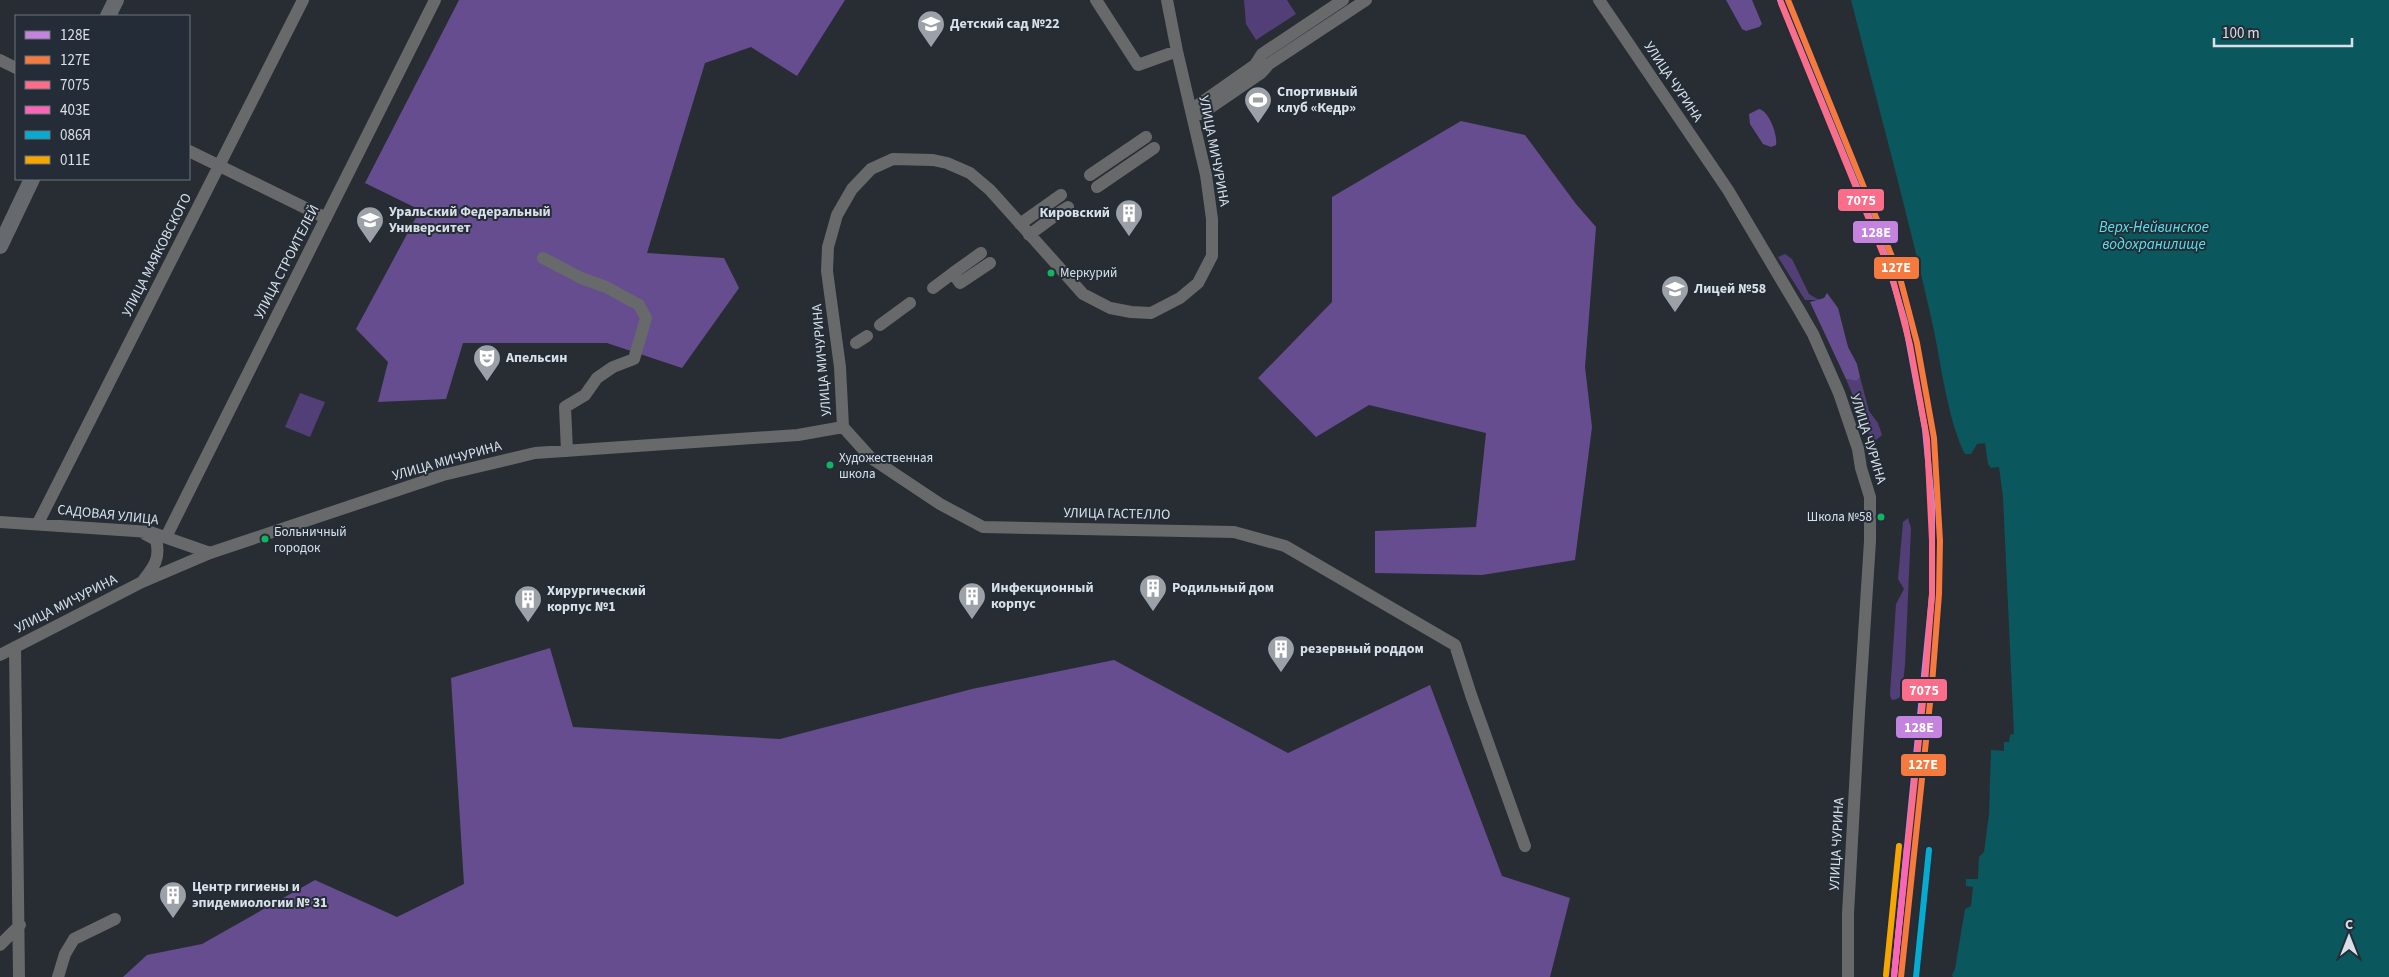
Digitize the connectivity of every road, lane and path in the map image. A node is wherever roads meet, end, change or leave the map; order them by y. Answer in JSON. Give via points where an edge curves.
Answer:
{"nodes":[{"id":1,"x":116,"y":0,"type":"edge"},
{"id":2,"x":303,"y":0,"type":"edge"},
{"id":3,"x":436,"y":0,"type":"edge"},
{"id":4,"x":1096,"y":0,"type":"edge"},
{"id":5,"x":1167,"y":0,"type":"edge"},
{"id":6,"x":1343,"y":0,"type":"edge"},
{"id":7,"x":1366,"y":0,"type":"edge"},
{"id":8,"x":1601,"y":3,"type":"edge"},
{"id":9,"x":108,"y":15,"type":"edge"},
{"id":10,"x":1177,"y":51,"type":"junction"},
{"id":11,"x":0,"y":60,"type":"edge"},
{"id":12,"x":15,"y":68,"type":"edge"},
{"id":13,"x":1146,"y":137,"type":"dead end"},
{"id":14,"x":1154,"y":148,"type":"dead end"},
{"id":15,"x":190,"y":152,"type":"edge"},
{"id":16,"x":219,"y":166,"type":"junction"},
{"id":17,"x":1090,"y":175,"type":"dead end"},
{"id":18,"x":32,"y":180,"type":"edge"},
{"id":19,"x":1097,"y":187,"type":"dead end"},
{"id":20,"x":1061,"y":195,"type":"dead end"},
{"id":21,"x":1060,"y":212,"type":"dead end"},
{"id":22,"x":326,"y":218,"type":"junction"},
{"id":23,"x":1020,"y":224,"type":"junction"},
{"id":24,"x":1029,"y":235,"type":"junction"},
{"id":25,"x":0,"y":246,"type":"edge"},
{"id":26,"x":543,"y":258,"type":"dead end"},
{"id":27,"x":985,"y":258,"type":"dead end"},
{"id":28,"x":933,"y":288,"type":"dead end"},
{"id":29,"x":910,"y":303,"type":"dead end"},
{"id":30,"x":880,"y":325,"type":"dead end"},
{"id":31,"x":843,"y":427,"type":"junction"},
{"id":32,"x":567,"y":451,"type":"junction"},
{"id":33,"x":0,"y":522,"type":"edge"},
{"id":34,"x":38,"y":523,"type":"junction"},
{"id":35,"x":141,"y":532,"type":"junction"},
{"id":36,"x":166,"y":537,"type":"junction"},
{"id":37,"x":210,"y":553,"type":"junction"},
{"id":38,"x":142,"y":582,"type":"junction"},
{"id":39,"x":15,"y":646,"type":"junction"},
{"id":40,"x":0,"y":655,"type":"edge"},
{"id":41,"x":1525,"y":846,"type":"dead end"},
{"id":42,"x":115,"y":919,"type":"dead end"},
{"id":43,"x":20,"y":925,"type":"junction"},
{"id":44,"x":0,"y":945,"type":"edge"},
{"id":45,"x":19,"y":977,"type":"edge"},
{"id":46,"x":58,"y":977,"type":"edge"},
{"id":47,"x":1848,"y":977,"type":"edge"}],
"edges":[{"from":1,"to":9,"type":"main road"},
{"from":2,"to":16,"type":"street","name":"УЛИЦА МАЯКОВСКОГО"},
{"from":3,"to":22,"type":"street","name":"УЛИЦА СТРОИТЕЛЕЙ"},
{"from":4,"to":10,"type":"street","via":[[1138,65]]},
{"from":5,"to":10,"type":"street","name":"УЛИЦА МИЧУРИНА"},
{"from":6,"to":7,"type":"street","via":[[1262,54],[1255,65],[1199,109],[1261,73],[1269,64]]},
{"from":8,"to":47,"type":"street","name":"УЛИЦА ЧУРИНА","via":[[1728,190],[1798,308],[1826,362],[1858,449],[1870,497],[1870,541],[1851,866]]},
{"from":10,"to":24,"type":"street","name":"УЛИЦА МИЧУРИНА","via":[[1206,175],[1212,219],[1212,256],[1198,283],[1180,298],[1151,314],[1110,308],[1083,294]]},
{"from":11,"to":12,"type":"street"},
{"from":13,"to":17,"type":"street"},
{"from":14,"to":19,"type":"street"},
{"from":15,"to":16,"type":"street"},
{"from":16,"to":22,"type":"street"},
{"from":16,"to":34,"type":"street","name":"УЛИЦА МАЯКОВСКОГО"},
{"from":18,"to":25,"type":"main road"},
{"from":20,"to":23,"type":"street"},
{"from":21,"to":24,"type":"street"},
{"from":22,"to":36,"type":"street","name":"УЛИЦА СТРОИТЕЛЕЙ"},
{"from":23,"to":24,"type":"street","name":"УЛИЦА МИЧУРИНА"},
{"from":23,"to":31,"type":"street","name":"УЛИЦА МИЧУРИНА","via":[[970,173],[948,163],[915,158],[893,159],[871,170],[852,188],[837,215],[828,247],[827,271],[840,367]]},
{"from":26,"to":32,"type":"street","via":[[639,305],[646,318],[634,359],[597,378],[585,395],[565,407]]},
{"from":27,"to":28,"type":"street","via":[[953,273]]},
{"from":29,"to":30,"type":"street"},
{"from":31,"to":32,"type":"street","name":"УЛИЦА МИЧУРИНА","via":[[798,435]]},
{"from":31,"to":41,"type":"street","name":"УЛИЦА ГАСТЕЛЛО","via":[[871,458],[940,504],[983,527],[1234,532],[1285,546],[1403,613],[1455,646]]},
{"from":32,"to":37,"type":"street","name":"УЛИЦА МИЧУРИНА","via":[[535,453],[443,475]]},
{"from":33,"to":34,"type":"street","name":"САДОВАЯ УЛИЦА"},
{"from":34,"to":35,"type":"street","name":"САДОВАЯ УЛИЦА"},
{"from":35,"to":36,"type":"street","name":"САДОВАЯ УЛИЦА"},
{"from":35,"to":38,"type":"street","via":[[156,540],[159,552],[152,570]]},
{"from":36,"to":37,"type":"street","name":"САДОВАЯ УЛИЦА"},
{"from":37,"to":38,"type":"street","name":"УЛИЦА МИЧУРИНА"},
{"from":38,"to":39,"type":"street","name":"УЛИЦА МИЧУРИНА"},
{"from":39,"to":40,"type":"street","name":"УЛИЦА МИЧУРИНА"},
{"from":39,"to":43,"type":"street"},
{"from":42,"to":46,"type":"street","via":[[74,938]]},
{"from":43,"to":44,"type":"street"},
{"from":43,"to":45,"type":"street"}]}
